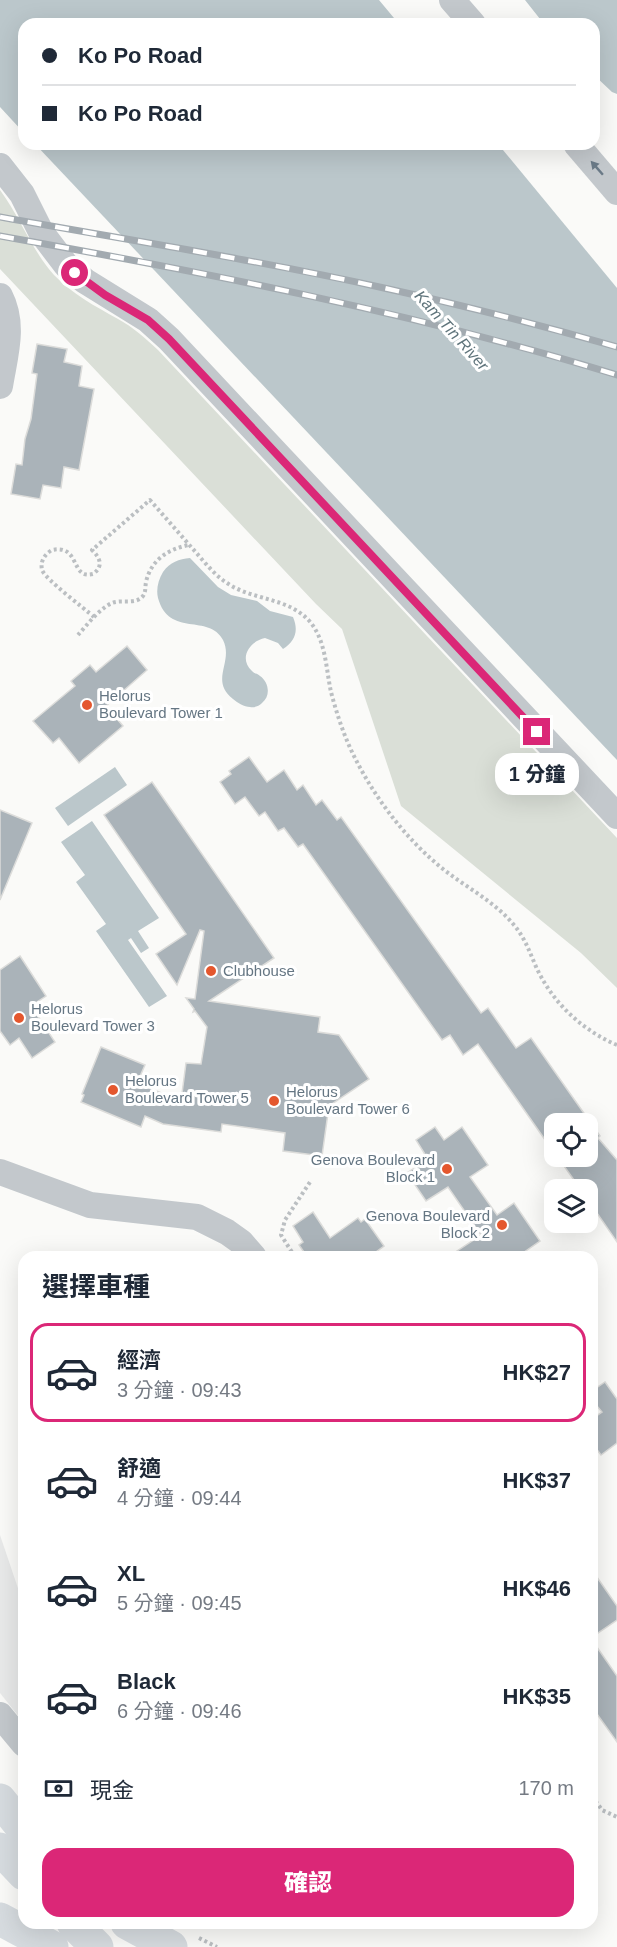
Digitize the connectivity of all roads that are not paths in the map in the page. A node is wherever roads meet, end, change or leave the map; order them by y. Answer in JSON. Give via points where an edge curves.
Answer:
{"nodes":[{"id":1,"x":452,"y":0,"type":"edge"},
{"id":2,"x":468,"y":18,"type":"edge"},
{"id":3,"x":581,"y":150,"type":"edge"},
{"id":4,"x":0,"y":166,"type":"edge"},
{"id":5,"x":617,"y":192,"type":"edge"},
{"id":6,"x":0,"y":296,"type":"edge"},
{"id":7,"x":0,"y":386,"type":"edge"},
{"id":8,"x":617,"y":816,"type":"edge"},
{"id":9,"x":0,"y":1172,"type":"edge"},
{"id":10,"x":249,"y":1251,"type":"edge"},
{"id":11,"x":0,"y":1715,"type":"edge"},
{"id":12,"x":18,"y":1737,"type":"edge"},
{"id":13,"x":0,"y":1800,"type":"edge"},
{"id":14,"x":18,"y":1822,"type":"edge"},
{"id":15,"x":0,"y":1849,"type":"edge"},
{"id":16,"x":0,"y":1856,"type":"edge"},
{"id":17,"x":18,"y":1866,"type":"edge"},
{"id":18,"x":18,"y":1868,"type":"edge"},
{"id":19,"x":0,"y":1919,"type":"edge"},
{"id":20,"x":18,"y":1929,"type":"edge"},
{"id":21,"x":19,"y":1929,"type":"edge"},
{"id":22,"x":79,"y":1929,"type":"edge"},
{"id":23,"x":124,"y":1929,"type":"edge"},
{"id":24,"x":146,"y":1935,"type":"edge"},
{"id":25,"x":52,"y":1947,"type":"edge"},
{"id":26,"x":98,"y":1947,"type":"edge"}],
"edges":[{"from":1,"to":2,"type":"street"},
{"from":5,"to":3,"type":"street","one_way":true},
{"from":4,"to":8,"type":"street","via":[[66,265],[84,281],[148,320],[169,339]]},
{"from":6,"to":7,"type":"street","via":[[9,322]]},
{"from":9,"to":10,"type":"street","via":[[90,1205],[197,1217],[227,1232]]},
{"from":11,"to":12,"type":"street"},
{"from":13,"to":14,"type":"main road"},
{"from":15,"to":18,"type":"main road"},
{"from":16,"to":17,"type":"main road"},
{"from":19,"to":20,"type":"main road"},
{"from":21,"to":25,"type":"main road"},
{"from":22,"to":26,"type":"main road"},
{"from":23,"to":24,"type":"main road"}]}
